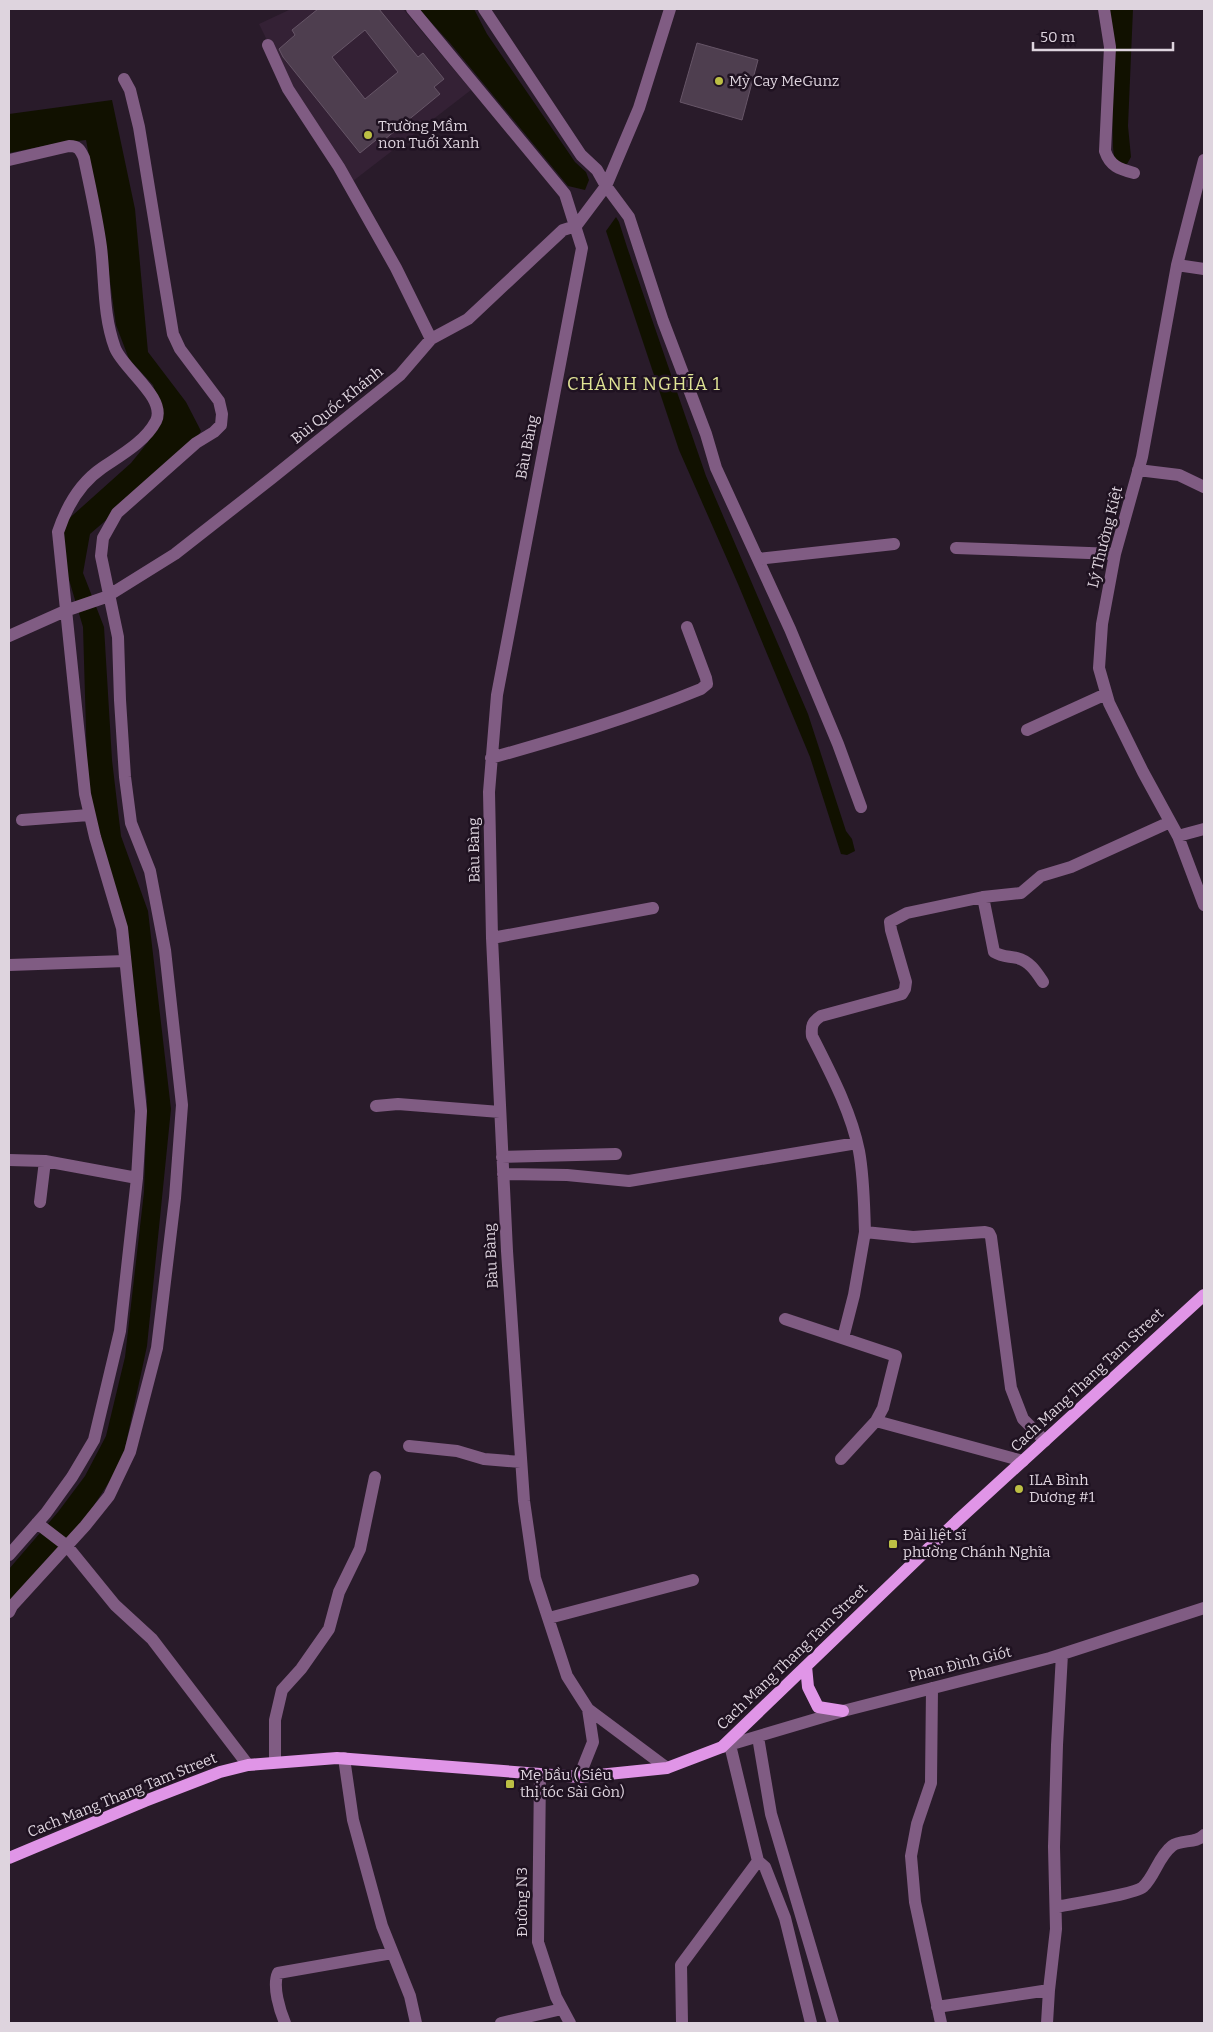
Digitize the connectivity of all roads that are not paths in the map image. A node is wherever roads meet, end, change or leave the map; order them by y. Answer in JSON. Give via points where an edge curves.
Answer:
{"nodes":[{"id":1,"x":412,"y":9,"type":"edge"},
{"id":2,"x":484,"y":9,"type":"edge"},
{"id":3,"x":670,"y":9,"type":"edge"},
{"id":4,"x":1104,"y":9,"type":"edge"},
{"id":5,"x":268,"y":45,"type":"dead end"},
{"id":6,"x":124,"y":79,"type":"dead end"},
{"id":7,"x":9,"y":160,"type":"edge"},
{"id":8,"x":1204,"y":160,"type":"edge"},
{"id":9,"x":1134,"y":173,"type":"dead end"},
{"id":10,"x":606,"y":186,"type":"junction"},
{"id":11,"x":576,"y":226,"type":"junction"},
{"id":12,"x":1177,"y":265,"type":"junction"},
{"id":13,"x":1204,"y":269,"type":"edge"},
{"id":14,"x":431,"y":339,"type":"junction"},
{"id":15,"x":1138,"y":470,"type":"junction"},
{"id":16,"x":1204,"y":487,"type":"edge"},
{"id":17,"x":894,"y":544,"type":"dead end"},
{"id":18,"x":956,"y":548,"type":"dead end"},
{"id":19,"x":1115,"y":554,"type":"junction"},
{"id":20,"x":758,"y":559,"type":"junction"},
{"id":21,"x":108,"y":596,"type":"junction"},
{"id":22,"x":68,"y":610,"type":"junction"},
{"id":23,"x":686,"y":627,"type":"dead end"},
{"id":24,"x":9,"y":636,"type":"edge"},
{"id":25,"x":1106,"y":694,"type":"junction"},
{"id":26,"x":1027,"y":730,"type":"dead end"},
{"id":27,"x":491,"y":758,"type":"junction"},
{"id":28,"x":861,"y":807,"type":"dead end"},
{"id":29,"x":89,"y":815,"type":"junction"},
{"id":30,"x":22,"y":820,"type":"dead end"},
{"id":31,"x":1170,"y":822,"type":"junction"},
{"id":32,"x":1204,"y":829,"type":"edge"},
{"id":33,"x":1178,"y":836,"type":"junction"},
{"id":34,"x":983,"y":896,"type":"junction"},
{"id":35,"x":1204,"y":904,"type":"edge"},
{"id":36,"x":653,"y":908,"type":"dead end"},
{"id":37,"x":492,"y":938,"type":"junction"},
{"id":38,"x":125,"y":961,"type":"junction"},
{"id":39,"x":9,"y":965,"type":"edge"},
{"id":40,"x":1043,"y":982,"type":"dead end"},
{"id":41,"x":376,"y":1106,"type":"dead end"},
{"id":42,"x":500,"y":1112,"type":"junction"},
{"id":43,"x":857,"y":1143,"type":"junction"},
{"id":44,"x":616,"y":1154,"type":"dead end"},
{"id":45,"x":502,"y":1156,"type":"junction"},
{"id":46,"x":9,"y":1160,"type":"edge"},
{"id":47,"x":45,"y":1161,"type":"junction"},
{"id":48,"x":503,"y":1174,"type":"junction"},
{"id":49,"x":137,"y":1178,"type":"junction"},
{"id":50,"x":40,"y":1202,"type":"dead end"},
{"id":51,"x":865,"y":1232,"type":"junction"},
{"id":52,"x":1204,"y":1296,"type":"edge"},
{"id":53,"x":786,"y":1319,"type":"dead end"},
{"id":54,"x":843,"y":1338,"type":"junction"},
{"id":55,"x":876,"y":1422,"type":"junction"},
{"id":56,"x":1045,"y":1442,"type":"junction"},
{"id":57,"x":409,"y":1446,"type":"dead end"},
{"id":58,"x":841,"y":1459,"type":"dead end"},
{"id":59,"x":1023,"y":1461,"type":"junction"},
{"id":60,"x":521,"y":1462,"type":"junction"},
{"id":61,"x":374,"y":1477,"type":"dead end"},
{"id":62,"x":37,"y":1523,"type":"junction"},
{"id":63,"x":67,"y":1546,"type":"junction"},
{"id":64,"x":9,"y":1555,"type":"edge"},
{"id":65,"x":693,"y":1580,"type":"dead end"},
{"id":66,"x":1204,"y":1608,"type":"edge"},
{"id":67,"x":9,"y":1612,"type":"edge"},
{"id":68,"x":549,"y":1618,"type":"junction"},
{"id":69,"x":1062,"y":1654,"type":"junction"},
{"id":70,"x":806,"y":1666,"type":"junction"},
{"id":71,"x":932,"y":1688,"type":"junction"},
{"id":72,"x":588,"y":1709,"type":"junction"},
{"id":73,"x":843,"y":1711,"type":"junction"},
{"id":74,"x":758,"y":1737,"type":"junction"},
{"id":75,"x":726,"y":1746,"type":"junction"},
{"id":76,"x":344,"y":1758,"type":"junction"},
{"id":77,"x":275,"y":1762,"type":"junction"},
{"id":78,"x":248,"y":1765,"type":"junction"},
{"id":79,"x":667,"y":1768,"type":"junction"},
{"id":80,"x":540,"y":1775,"type":"junction"},
{"id":81,"x":578,"y":1777,"type":"junction"},
{"id":82,"x":1204,"y":1835,"type":"edge"},
{"id":83,"x":9,"y":1858,"type":"edge"},
{"id":84,"x":758,"y":1861,"type":"junction"},
{"id":85,"x":1056,"y":1907,"type":"junction"},
{"id":86,"x":392,"y":1953,"type":"junction"},
{"id":87,"x":1049,"y":1990,"type":"junction"},
{"id":88,"x":937,"y":2007,"type":"junction"},
{"id":89,"x":562,"y":2009,"type":"junction"},
{"id":90,"x":286,"y":2023,"type":"edge"},
{"id":91,"x":416,"y":2023,"type":"edge"},
{"id":92,"x":501,"y":2023,"type":"edge"},
{"id":93,"x":570,"y":2023,"type":"edge"},
{"id":94,"x":682,"y":2023,"type":"edge"},
{"id":95,"x":812,"y":2023,"type":"edge"},
{"id":96,"x":833,"y":2023,"type":"edge"},
{"id":97,"x":940,"y":2023,"type":"edge"},
{"id":98,"x":1047,"y":2023,"type":"edge"}],
"edges":[{"from":1,"to":11,"type":"street","name":"Bàu Bàng","via":[[565,194]]},
{"from":2,"to":10,"type":"street","via":[[580,155],[597,170]]},
{"from":3,"to":10,"type":"street","via":[[639,108]]},
{"from":4,"to":9,"type":"street","via":[[1110,48],[1106,151],[1108,161],[1118,169]]},
{"from":5,"to":14,"type":"street","via":[[288,89],[340,167]]},
{"from":6,"to":21,"type":"street","via":[[139,127],[172,334],[219,401],[222,414],[221,425],[214,432],[196,443],[117,513],[102,538],[101,556]]},
{"from":7,"to":22,"type":"street","via":[[69,146],[80,149],[101,247],[104,297],[116,349],[123,363],[150,392],[158,413],[148,433],[101,469],[65,512],[58,532]]},
{"from":8,"to":12,"type":"street","name":"Lý Thường Kiệt"},
{"from":10,"to":11,"type":"street"},
{"from":10,"to":20,"type":"street","via":[[630,217],[716,468]]},
{"from":11,"to":14,"type":"street","name":"Bùi Quốc Khánh","via":[[563,230],[468,319]]},
{"from":11,"to":27,"type":"street","name":"Bàu Bàng","via":[[582,248],[497,695]]},
{"from":12,"to":13,"type":"street"},
{"from":12,"to":15,"type":"street","name":"Lý Thường Kiệt"},
{"from":14,"to":21,"type":"street","name":"Bùi Quốc Khánh","via":[[400,375],[272,478],[174,554]]},
{"from":15,"to":16,"type":"street","via":[[1178,475]]},
{"from":15,"to":19,"type":"street","name":"Lý Thường Kiệt"},
{"from":17,"to":20,"type":"street"},
{"from":18,"to":19,"type":"street"},
{"from":19,"to":25,"type":"street","name":"Lý Thường Kiệt","via":[[1102,624],[1099,668]]},
{"from":20,"to":28,"type":"street","via":[[790,629]]},
{"from":21,"to":22,"type":"street","name":"Bùi Quốc Khánh"},
{"from":21,"to":63,"type":"street","via":[[118,637],[124,767],[131,823],[150,871],[162,933],[182,1105],[175,1198],[156,1348],[143,1403],[130,1452],[109,1496]]},
{"from":22,"to":24,"type":"street"},
{"from":22,"to":29,"type":"street"},
{"from":23,"to":27,"type":"street","via":[[706,678],[707,684],[701,689],[648,710]]},
{"from":25,"to":26,"type":"street"},
{"from":25,"to":31,"type":"street","name":"Lý Thường Kiệt"},
{"from":27,"to":37,"type":"street","name":"Bàu Bàng"},
{"from":29,"to":30,"type":"street"},
{"from":29,"to":38,"type":"street","via":[[122,928]]},
{"from":31,"to":33,"type":"street","name":"Lý Thường Kiệt"},
{"from":31,"to":34,"type":"street","via":[[1071,867],[1041,876],[1021,893]]},
{"from":32,"to":33,"type":"street"},
{"from":33,"to":35,"type":"street","name":"Lý Thường Kiệt"},
{"from":34,"to":40,"type":"street","via":[[994,952],[1002,957],[1019,958],[1033,968]]},
{"from":34,"to":43,"type":"street","via":[[894,918],[890,922],[891,930],[906,982],[902,994],[814,1020],[812,1036],[831,1074]]},
{"from":36,"to":37,"type":"street"},
{"from":37,"to":42,"type":"street","name":"Bàu Bàng"},
{"from":38,"to":39,"type":"street"},
{"from":38,"to":49,"type":"street","via":[[141,1111]]},
{"from":41,"to":42,"type":"street","via":[[398,1104]]},
{"from":42,"to":45,"type":"street","name":"Bàu Bàng"},
{"from":43,"to":48,"type":"street","via":[[629,1181],[568,1175]]},
{"from":43,"to":51,"type":"street","via":[[864,1184]]},
{"from":44,"to":45,"type":"street"},
{"from":45,"to":48,"type":"street","name":"Bàu Bàng"},
{"from":46,"to":47,"type":"street"},
{"from":47,"to":49,"type":"street"},
{"from":47,"to":50,"type":"street"},
{"from":48,"to":60,"type":"street","name":"Bàu Bàng"},
{"from":49,"to":62,"type":"street","via":[[120,1331],[94,1440],[72,1477]]},
{"from":51,"to":54,"type":"street"},
{"from":51,"to":56,"type":"street","via":[[913,1237],[989,1234],[1011,1388],[1023,1419]]},
{"from":52,"to":56,"type":"main road","name":"Cach Mang Thang Tam Street"},
{"from":53,"to":54,"type":"street"},
{"from":54,"to":55,"type":"street","via":[[896,1356],[883,1408]]},
{"from":55,"to":58,"type":"street"},
{"from":55,"to":59,"type":"street"},
{"from":56,"to":59,"type":"main road","name":"Cach Mang Thang Tam Street"},
{"from":57,"to":60,"type":"street"},
{"from":59,"to":70,"type":"main road","name":"Cach Mang Thang Tam Street"},
{"from":60,"to":68,"type":"street","name":"Bàu Bàng","via":[[535,1578]]},
{"from":61,"to":77,"type":"street","via":[[360,1549],[340,1592],[329,1628],[282,1690],[275,1720]]},
{"from":62,"to":63,"type":"street"},
{"from":62,"to":64,"type":"street"},
{"from":63,"to":67,"type":"street"},
{"from":63,"to":78,"type":"street","via":[[115,1605],[152,1639]]},
{"from":65,"to":68,"type":"street"},
{"from":66,"to":69,"type":"street","name":"Phan Đình Giót"},
{"from":68,"to":72,"type":"street","name":"Bàu Bàng","via":[[567,1676]]},
{"from":69,"to":71,"type":"street","name":"Phan Đình Giót"},
{"from":69,"to":85,"type":"street","via":[[1054,1847]]},
{"from":70,"to":73,"type":"main road","via":[[808,1687],[818,1707]]},
{"from":70,"to":75,"type":"main road","name":"Cach Mang Thang Tam Street"},
{"from":71,"to":73,"type":"street","name":"Phan Đình Giót"},
{"from":71,"to":88,"type":"street","via":[[931,1783],[917,1824],[911,1856],[915,1902]]},
{"from":72,"to":79,"type":"street"},
{"from":72,"to":81,"type":"street","via":[[593,1742]]},
{"from":73,"to":74,"type":"street","name":"Phan Đình Giót"},
{"from":74,"to":75,"type":"street","name":"Phan Đình Giót"},
{"from":74,"to":96,"type":"street","via":[[771,1814]]},
{"from":75,"to":79,"type":"main road","name":"Cach Mang Thang Tam Street"},
{"from":75,"to":84,"type":"street"},
{"from":76,"to":77,"type":"main road","name":"Cach Mang Thang Tam Street"},
{"from":76,"to":80,"type":"main road","name":"Cach Mang Thang Tam Street"},
{"from":76,"to":86,"type":"street","via":[[353,1820]]},
{"from":77,"to":78,"type":"main road","name":"Cach Mang Thang Tam Street"},
{"from":78,"to":83,"type":"main road","name":"Cach Mang Thang Tam Street","via":[[220,1772]]},
{"from":79,"to":81,"type":"main road","name":"Cach Mang Thang Tam Street"},
{"from":80,"to":81,"type":"main road","name":"Cach Mang Thang Tam Street"},
{"from":80,"to":89,"type":"street","name":"Đường N3","via":[[538,1942]]},
{"from":82,"to":85,"type":"street","via":[[1200,1840],[1174,1844],[1141,1889]]},
{"from":84,"to":94,"type":"street","via":[[681,1965]]},
{"from":84,"to":95,"type":"street","via":[[765,1867],[785,1918]]},
{"from":85,"to":87,"type":"street"},
{"from":86,"to":90,"type":"street","via":[[278,1973],[277,1993]]},
{"from":86,"to":91,"type":"street","via":[[410,1996]]},
{"from":87,"to":88,"type":"street"},
{"from":87,"to":98,"type":"street"},
{"from":88,"to":97,"type":"street"},
{"from":89,"to":92,"type":"street"},
{"from":89,"to":93,"type":"street","name":"Đường N3"}]}
